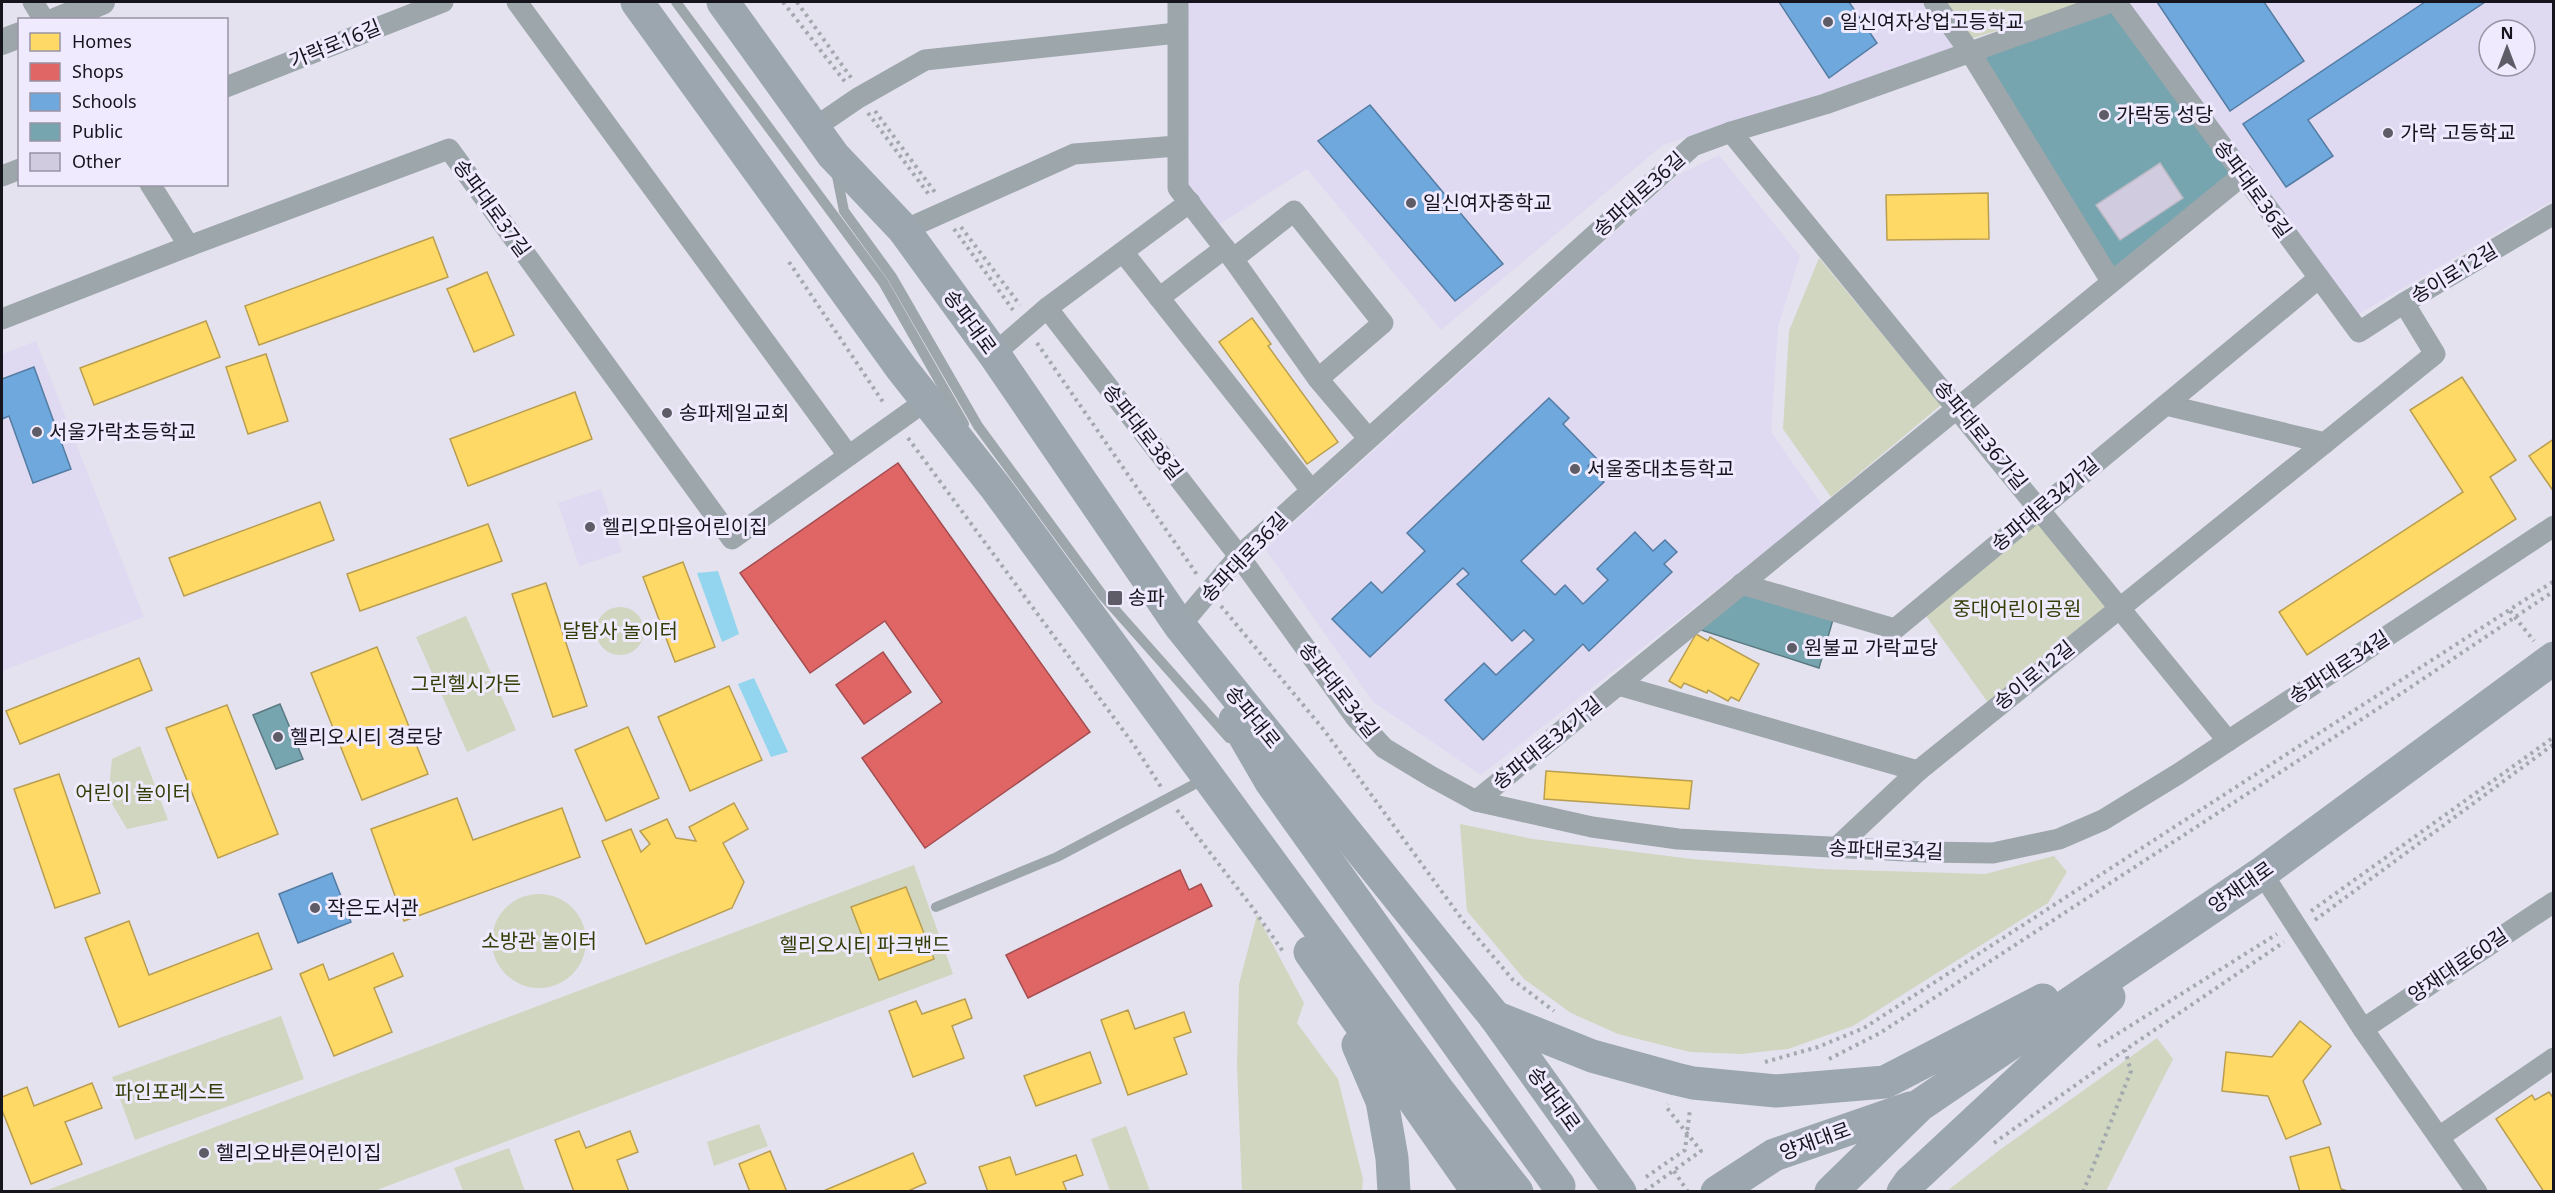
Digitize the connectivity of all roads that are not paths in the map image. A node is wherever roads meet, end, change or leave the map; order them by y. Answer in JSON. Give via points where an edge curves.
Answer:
{"nodes":[{"id":1,"x":33,"y":2,"type":"edge"},
{"id":2,"x":102,"y":2,"type":"edge"},
{"id":3,"x":442,"y":2,"type":"edge"},
{"id":4,"x":517,"y":2,"type":"edge"},
{"id":5,"x":637,"y":2,"type":"edge"},
{"id":6,"x":676,"y":2,"type":"edge"},
{"id":7,"x":723,"y":2,"type":"edge"},
{"id":8,"x":1178,"y":2,"type":"edge"},
{"id":9,"x":1934,"y":2,"type":"edge"},
{"id":10,"x":2111,"y":2,"type":"edge"},
{"id":11,"x":2116,"y":2,"type":"edge"},
{"id":12,"x":43,"y":18,"type":"edge"},
{"id":13,"x":62,"y":18,"type":"edge"},
{"id":14,"x":1177,"y":33,"type":"junction"},
{"id":15,"x":18,"y":36,"type":"edge"},
{"id":16,"x":2,"y":42,"type":"edge"},
{"id":17,"x":1970,"y":52,"type":"junction"},
{"id":18,"x":228,"y":86,"type":"edge"},
{"id":19,"x":814,"y":128,"type":"junction"},
{"id":20,"x":1731,"y":132,"type":"junction"},
{"id":21,"x":1177,"y":146,"type":"junction"},
{"id":22,"x":833,"y":155,"type":"junction"},
{"id":23,"x":18,"y":170,"type":"edge"},
{"id":24,"x":2243,"y":175,"type":"junction"},
{"id":25,"x":2,"y":176,"type":"edge"},
{"id":26,"x":151,"y":186,"type":"edge"},
{"id":27,"x":1190,"y":202,"type":"junction"},
{"id":28,"x":2553,"y":214,"type":"edge"},
{"id":29,"x":904,"y":230,"type":"junction"},
{"id":30,"x":189,"y":246,"type":"junction"},
{"id":31,"x":1123,"y":252,"type":"junction"},
{"id":32,"x":1229,"y":253,"type":"junction"},
{"id":33,"x":2319,"y":278,"type":"junction"},
{"id":34,"x":2111,"y":281,"type":"junction"},
{"id":35,"x":1159,"y":298,"type":"junction"},
{"id":36,"x":2404,"y":303,"type":"junction"},
{"id":37,"x":1047,"y":308,"type":"junction"},
{"id":38,"x":2,"y":319,"type":"edge"},
{"id":39,"x":994,"y":354,"type":"junction"},
{"id":40,"x":1318,"y":379,"type":"junction"},
{"id":41,"x":927,"y":400,"type":"junction"},
{"id":42,"x":2166,"y":405,"type":"junction"},
{"id":43,"x":1957,"y":406,"type":"junction"},
{"id":44,"x":1368,"y":438,"type":"junction"},
{"id":45,"x":2325,"y":442,"type":"junction"},
{"id":46,"x":848,"y":455,"type":"junction"},
{"id":47,"x":996,"y":488,"type":"junction"},
{"id":48,"x":1311,"y":490,"type":"junction"},
{"id":49,"x":2040,"y":508,"type":"junction"},
{"id":50,"x":2553,"y":526,"type":"edge"},
{"id":51,"x":1239,"y":556,"type":"junction"},
{"id":52,"x":1741,"y":584,"type":"junction"},
{"id":53,"x":2119,"y":606,"type":"junction"},
{"id":54,"x":1179,"y":626,"type":"junction"},
{"id":55,"x":2553,"y":658,"type":"edge"},
{"id":56,"x":1618,"y":684,"type":"junction"},
{"id":57,"x":1173,"y":729,"type":"junction"},
{"id":58,"x":2228,"y":741,"type":"junction"},
{"id":59,"x":1918,"y":771,"type":"junction"},
{"id":60,"x":1271,"y":782,"type":"junction"},
{"id":61,"x":1181,"y":792,"type":"junction"},
{"id":62,"x":1476,"y":801,"type":"junction"},
{"id":63,"x":1836,"y":848,"type":"junction"},
{"id":64,"x":2262,"y":873,"type":"junction"},
{"id":65,"x":2553,"y":902,"type":"edge"},
{"id":66,"x":936,"y":907,"type":"dead end"},
{"id":67,"x":2183,"y":928,"type":"junction"},
{"id":68,"x":1333,"y":986,"type":"junction"},
{"id":69,"x":1495,"y":1017,"type":"junction"},
{"id":70,"x":2363,"y":1029,"type":"junction"},
{"id":71,"x":2553,"y":1058,"type":"edge"},
{"id":72,"x":1920,"y":1105,"type":"junction"},
{"id":73,"x":2439,"y":1137,"type":"junction"},
{"id":74,"x":1618,"y":1184,"type":"edge"},
{"id":75,"x":1559,"y":1186,"type":"dead end"},
{"id":76,"x":1394,"y":1191,"type":"edge"},
{"id":77,"x":1478,"y":1191,"type":"edge"},
{"id":78,"x":1517,"y":1191,"type":"edge"},
{"id":79,"x":1717,"y":1191,"type":"edge"},
{"id":80,"x":1831,"y":1191,"type":"edge"},
{"id":81,"x":1903,"y":1191,"type":"edge"},
{"id":82,"x":2477,"y":1191,"type":"edge"}],
"edges":[{"from":1,"to":12,"type":"street"},
{"from":2,"to":13,"type":"street"},
{"from":3,"to":18,"type":"street","name":"가락로16길"},
{"from":4,"to":46,"type":"street"},
{"from":5,"to":41,"type":"main road"},
{"from":6,"to":47,"type":"lane","via":[[883,282]]},
{"from":7,"to":19,"type":"main road","name":"송파대로"},
{"from":8,"to":14,"type":"street"},
{"from":9,"to":17,"type":"street"},
{"from":10,"to":17,"type":"street","name":"송파대로36길"},
{"from":11,"to":24,"type":"street","name":"송파대로36길"},
{"from":14,"to":19,"type":"street","via":[[925,60]]},
{"from":14,"to":21,"type":"street"},
{"from":15,"to":16,"type":"street"},
{"from":17,"to":20,"type":"street","name":"송파대로36길","via":[[1825,104]]},
{"from":17,"to":34,"type":"street"},
{"from":19,"to":22,"type":"main road","name":"송파대로"},
{"from":20,"to":43,"type":"street","name":"송파대로36가길"},
{"from":20,"to":44,"type":"street","name":"송파대로36길","via":[[1693,146]]},
{"from":21,"to":27,"type":"street","via":[[1178,188]]},
{"from":21,"to":29,"type":"street","via":[[1074,154]]},
{"from":22,"to":29,"type":"main road","name":"송파대로"},
{"from":22,"to":60,"type":"lane","via":[[844,211],[892,277],[978,426],[1103,597]]},
{"from":23,"to":25,"type":"street"},
{"from":24,"to":33,"type":"street","name":"송파대로36길"},
{"from":24,"to":34,"type":"street","name":"송파대로34가길"},
{"from":26,"to":30,"type":"street"},
{"from":27,"to":31,"type":"street"},
{"from":27,"to":32,"type":"street"},
{"from":28,"to":36,"type":"street","name":"송이로12길"},
{"from":29,"to":39,"type":"main road","name":"송파대로"},
{"from":30,"to":38,"type":"street","name":"송파대로37길"},
{"from":30,"to":46,"type":"street","name":"송파대로37길","via":[[449,149],[732,538]]},
{"from":31,"to":35,"type":"street"},
{"from":31,"to":37,"type":"street"},
{"from":32,"to":35,"type":"street"},
{"from":32,"to":40,"type":"street"},
{"from":32,"to":40,"type":"street","via":[[1294,211],[1383,323]]},
{"from":33,"to":36,"type":"street","name":"송파대로36길","via":[[2360,332]]},
{"from":33,"to":42,"type":"street","name":"송파대로34가길"},
{"from":34,"to":43,"type":"street","name":"송파대로34가길"},
{"from":35,"to":48,"type":"street"},
{"from":36,"to":45,"type":"street","name":"송이로12길","via":[[2434,354]]},
{"from":37,"to":39,"type":"street"},
{"from":37,"to":51,"type":"street","name":"송파대로38길"},
{"from":39,"to":54,"type":"main road","name":"송파대로"},
{"from":40,"to":44,"type":"street"},
{"from":41,"to":46,"type":"street","name":"송파대로37길"},
{"from":41,"to":47,"type":"main road"},
{"from":42,"to":45,"type":"street"},
{"from":42,"to":49,"type":"street","name":"송파대로34가길"},
{"from":43,"to":49,"type":"street","name":"송파대로36가길"},
{"from":43,"to":52,"type":"street","name":"송파대로34가길"},
{"from":44,"to":48,"type":"street","name":"송파대로36길"},
{"from":45,"to":53,"type":"street","name":"송이로12길"},
{"from":47,"to":57,"type":"main road"},
{"from":48,"to":51,"type":"street","name":"송파대로36길"},
{"from":49,"to":52,"type":"street","name":"송파대로34가길","via":[[1895,629]]},
{"from":49,"to":53,"type":"street","name":"송파대로36가길"},
{"from":50,"to":58,"type":"street","name":"송파대로34길"},
{"from":51,"to":54,"type":"street","name":"송파대로36길"},
{"from":51,"to":62,"type":"street","name":"송파대로34길","via":[[1356,718],[1384,748]]},
{"from":52,"to":56,"type":"street","name":"송파대로34가길"},
{"from":53,"to":58,"type":"street","name":"송파대로36가길"},
{"from":53,"to":59,"type":"street","name":"송이로12길"},
{"from":54,"to":60,"type":"main road"},
{"from":54,"to":69,"type":"main road","name":"송파대로"},
{"from":55,"to":64,"type":"main road","name":"양재대로"},
{"from":56,"to":59,"type":"street","name":"송파대로34가길"},
{"from":56,"to":62,"type":"street","name":"송파대로34가길"},
{"from":57,"to":61,"type":"main road"},
{"from":57,"to":78,"type":"main road","via":[[1440,1093]]},
{"from":58,"to":63,"type":"street","name":"송파대로34길","via":[[2103,820],[2059,839],[1994,853]]},
{"from":59,"to":63,"type":"street","name":"송이로12길"},
{"from":60,"to":75,"type":"main road"},
{"from":61,"to":66,"type":"lane","via":[[1057,857]]},
{"from":61,"to":68,"type":"main road"},
{"from":62,"to":63,"type":"street","name":"송파대로34길","via":[[1592,827],[1678,839]]},
{"from":64,"to":67,"type":"main road","name":"양재대로"},
{"from":64,"to":70,"type":"street"},
{"from":65,"to":70,"type":"street","name":"양재대로60길"},
{"from":67,"to":69,"type":"main road","via":[[1885,1082],[1776,1091],[1693,1083],[1592,1056]]},
{"from":67,"to":72,"type":"main road","name":"양재대로"},
{"from":67,"to":81,"type":"main road"},
{"from":68,"to":76,"type":"main road","via":[[1382,1101]]},
{"from":68,"to":77,"type":"main road"},
{"from":69,"to":74,"type":"main road","name":"송파대로"},
{"from":70,"to":73,"type":"street"},
{"from":71,"to":73,"type":"street"},
{"from":72,"to":79,"type":"main road","name":"양재대로","via":[[1774,1155]]},
{"from":72,"to":80,"type":"main road","name":"양재대로"},
{"from":73,"to":82,"type":"street"}]}
